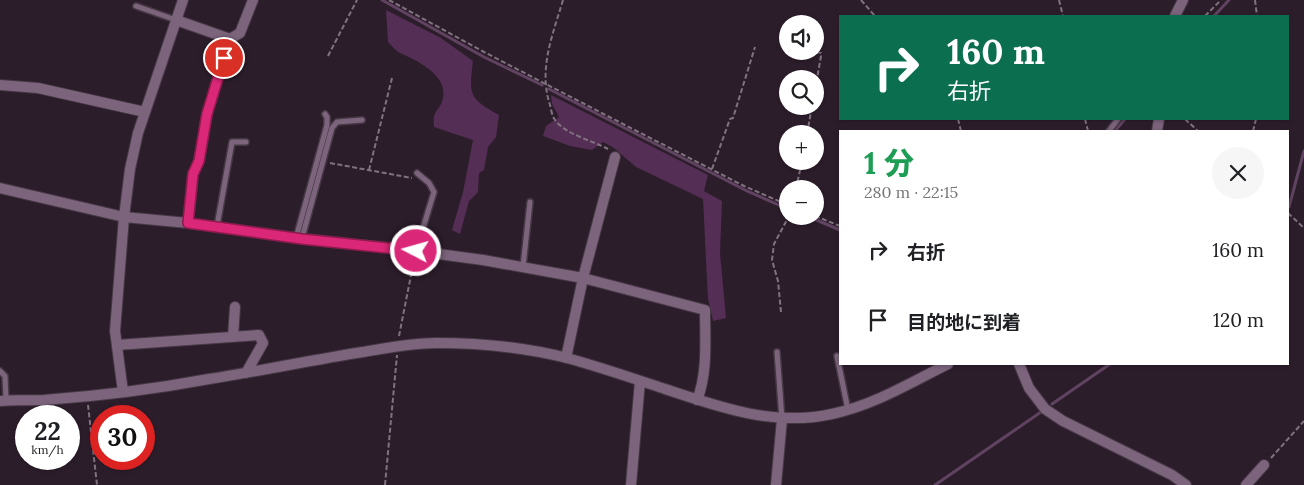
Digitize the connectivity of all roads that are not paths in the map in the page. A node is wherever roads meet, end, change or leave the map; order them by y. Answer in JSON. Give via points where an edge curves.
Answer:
{"nodes":[{"id":1,"x":183,"y":0,"type":"edge"},
{"id":2,"x":253,"y":0,"type":"edge"},
{"id":3,"x":1183,"y":0,"type":"edge"},
{"id":4,"x":136,"y":6,"type":"dead end"},
{"id":5,"x":1176,"y":15,"type":"edge"},
{"id":6,"x":176,"y":20,"type":"junction"},
{"id":7,"x":230,"y":39,"type":"junction"},
{"id":8,"x":0,"y":85,"type":"edge"},
{"id":9,"x":145,"y":112,"type":"junction"},
{"id":10,"x":325,"y":114,"type":"dead end"},
{"id":11,"x":362,"y":120,"type":"dead end"},
{"id":12,"x":246,"y":142,"type":"dead end"},
{"id":13,"x":614,"y":157,"type":"road end"},
{"id":14,"x":417,"y":173,"type":"dead end"},
{"id":15,"x":0,"y":188,"type":"edge"},
{"id":16,"x":530,"y":202,"type":"dead end"},
{"id":17,"x":124,"y":217,"type":"junction"},
{"id":18,"x":188,"y":223,"type":"junction"},
{"id":19,"x":216,"y":227,"type":"junction"},
{"id":20,"x":299,"y":238,"type":"junction"},
{"id":21,"x":416,"y":251,"type":"junction"},
{"id":22,"x":523,"y":268,"type":"junction"},
{"id":23,"x":583,"y":278,"type":"junction"},
{"id":24,"x":236,"y":307,"type":"dead end"},
{"id":25,"x":233,"y":337,"type":"junction"},
{"id":26,"x":117,"y":345,"type":"junction"},
{"id":27,"x":777,"y":352,"type":"dead end"},
{"id":28,"x":838,"y":356,"type":"dead end"},
{"id":29,"x":566,"y":358,"type":"junction"},
{"id":30,"x":839,"y":361,"type":"edge"},
{"id":31,"x":840,"y":365,"type":"edge"},
{"id":32,"x":946,"y":365,"type":"edge"},
{"id":33,"x":1019,"y":365,"type":"edge"},
{"id":34,"x":0,"y":371,"type":"edge"},
{"id":35,"x":246,"y":372,"type":"junction"},
{"id":36,"x":640,"y":381,"type":"junction"},
{"id":37,"x":123,"y":392,"type":"junction"},
{"id":38,"x":698,"y":400,"type":"junction"},
{"id":39,"x":3,"y":401,"type":"edge"},
{"id":40,"x":848,"y":410,"type":"junction"},
{"id":41,"x":782,"y":419,"type":"junction"},
{"id":42,"x":1264,"y":465,"type":"road end"},
{"id":43,"x":631,"y":485,"type":"edge"},
{"id":44,"x":776,"y":485,"type":"edge"},
{"id":45,"x":1186,"y":485,"type":"edge"},
{"id":46,"x":1246,"y":485,"type":"edge"}],
"edges":[{"from":1,"to":6,"type":"street"},
{"from":2,"to":7,"type":"street","via":[[240,33]]},
{"from":3,"to":5,"type":"street"},
{"from":4,"to":6,"type":"lane"},
{"from":6,"to":7,"type":"street"},
{"from":6,"to":9,"type":"street"},
{"from":7,"to":18,"type":"street","via":[[193,174]]},
{"from":8,"to":9,"type":"street","via":[[38,88]]},
{"from":9,"to":17,"type":"street","via":[[130,169]]},
{"from":10,"to":20,"type":"lane","via":[[327,125]]},
{"from":11,"to":20,"type":"lane","via":[[338,122],[332,128]]},
{"from":12,"to":19,"type":"lane","via":[[232,142]]},
{"from":13,"to":23,"type":"street"},
{"from":14,"to":21,"type":"lane","via":[[434,192]]},
{"from":15,"to":17,"type":"street"},
{"from":16,"to":22,"type":"lane"},
{"from":17,"to":18,"type":"street"},
{"from":17,"to":26,"type":"street","via":[[115,331]]},
{"from":18,"to":19,"type":"street"},
{"from":19,"to":20,"type":"street"},
{"from":20,"to":21,"type":"street"},
{"from":21,"to":22,"type":"street"},
{"from":22,"to":23,"type":"street"},
{"from":23,"to":29,"type":"street"},
{"from":23,"to":38,"type":"street","via":[[705,310],[702,388]]},
{"from":24,"to":25,"type":"street"},
{"from":25,"to":26,"type":"street"},
{"from":25,"to":35,"type":"street","via":[[259,335],[263,343]]},
{"from":26,"to":37,"type":"street"},
{"from":27,"to":41,"type":"lane"},
{"from":28,"to":30,"type":"lane"},
{"from":29,"to":35,"type":"street","via":[[522,348],[434,343]]},
{"from":29,"to":36,"type":"street"},
{"from":31,"to":40,"type":"lane"},
{"from":32,"to":40,"type":"street","via":[[885,397]]},
{"from":33,"to":45,"type":"street","via":[[1029,388],[1045,409]]},
{"from":34,"to":39,"type":"lane","via":[[5,376]]},
{"from":35,"to":37,"type":"street"},
{"from":36,"to":38,"type":"street"},
{"from":36,"to":43,"type":"street"},
{"from":37,"to":39,"type":"street"},
{"from":38,"to":41,"type":"street","via":[[746,414]]},
{"from":40,"to":41,"type":"street"},
{"from":41,"to":44,"type":"street"},
{"from":42,"to":46,"type":"street"}]}
